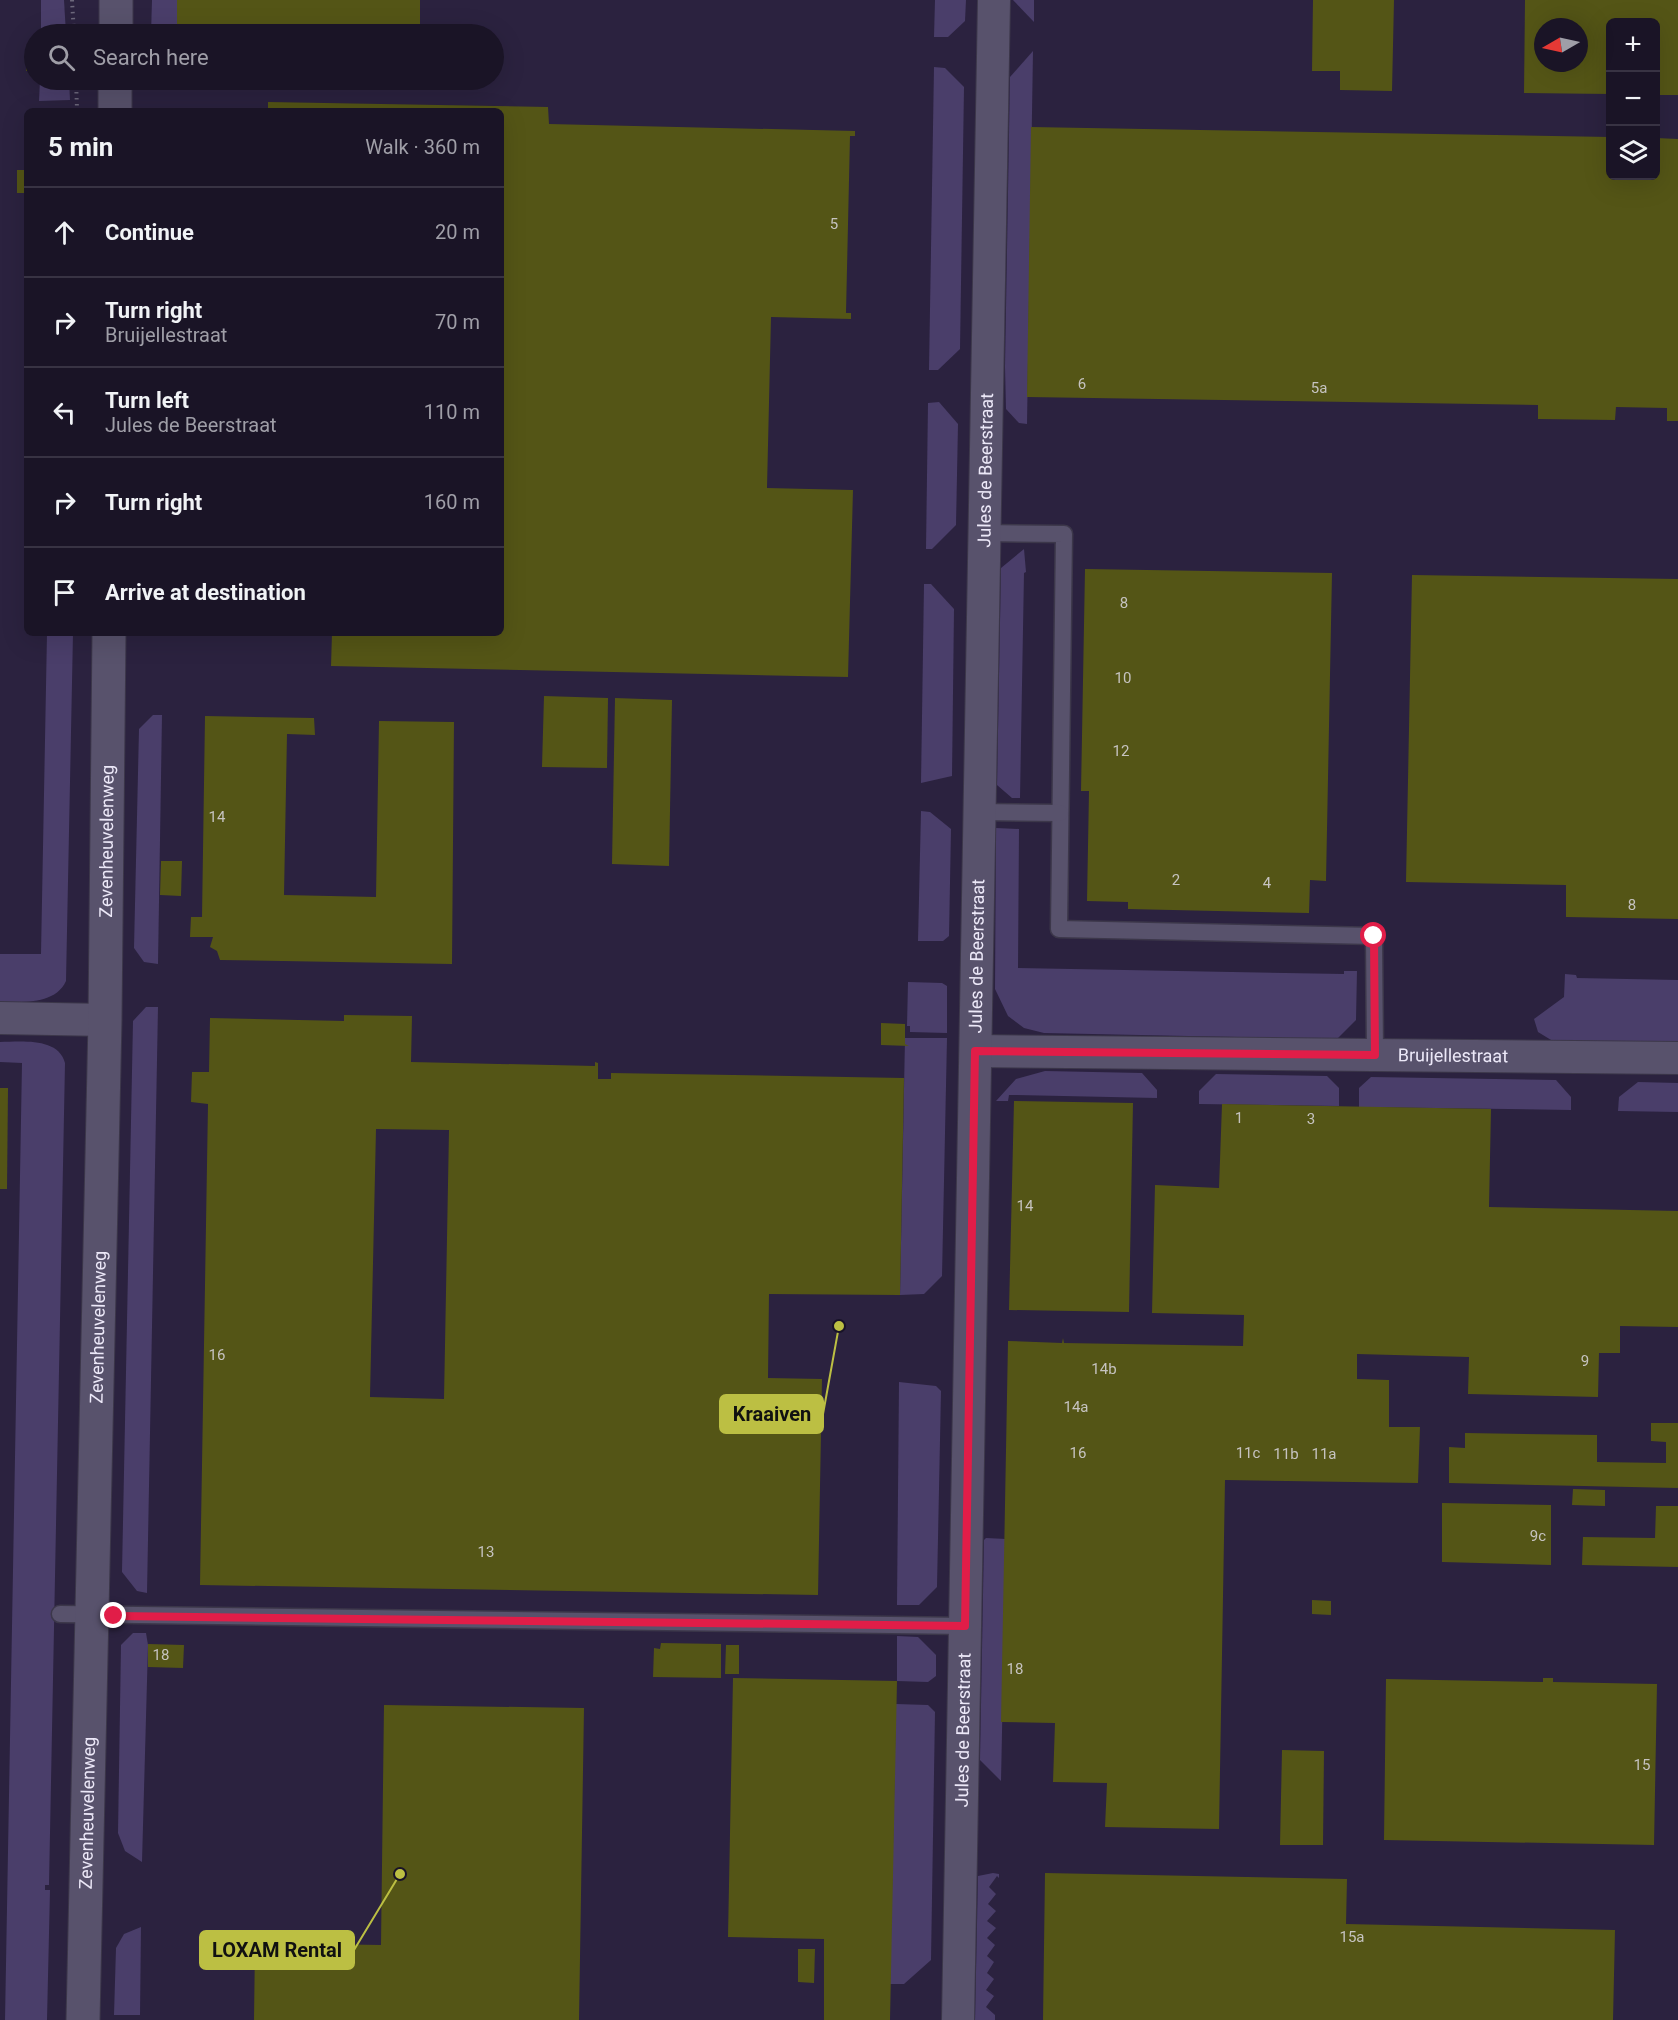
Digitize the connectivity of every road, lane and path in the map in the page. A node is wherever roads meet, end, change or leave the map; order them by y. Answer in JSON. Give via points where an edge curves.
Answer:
{"nodes":[{"id":1,"x":72,"y":0,"type":"edge"},
{"id":2,"x":116,"y":0,"type":"edge"},
{"id":3,"x":994,"y":0,"type":"edge"},
{"id":4,"x":73,"y":24,"type":"edge"},
{"id":5,"x":116,"y":24,"type":"edge"},
{"id":6,"x":76,"y":90,"type":"edge"},
{"id":7,"x":116,"y":90,"type":"edge"},
{"id":8,"x":77,"y":108,"type":"edge"},
{"id":9,"x":115,"y":108,"type":"edge"},
{"id":10,"x":985,"y":533,"type":"junction"},
{"id":11,"x":109,"y":636,"type":"edge"},
{"id":12,"x":980,"y":812,"type":"junction"},
{"id":13,"x":1060,"y":813,"type":"junction"},
{"id":14,"x":0,"y":1017,"type":"edge"},
{"id":15,"x":105,"y":1020,"type":"junction"},
{"id":16,"x":975,"y":1051,"type":"junction"},
{"id":17,"x":1375,"y":1055,"type":"junction"},
{"id":18,"x":1678,"y":1058,"type":"edge"},
{"id":19,"x":60,"y":1614,"type":"dead end"},
{"id":20,"x":92,"y":1615,"type":"junction"},
{"id":21,"x":965,"y":1626,"type":"junction"},
{"id":22,"x":83,"y":2020,"type":"edge"},
{"id":23,"x":958,"y":2020,"type":"edge"}],
"edges":[{"from":1,"to":4,"type":"path"},
{"from":2,"to":5,"type":"street"},
{"from":3,"to":10,"type":"street","name":"Jules de Beerstraat"},
{"from":6,"to":8,"type":"path"},
{"from":7,"to":9,"type":"street"},
{"from":10,"to":12,"type":"street","name":"Jules de Beerstraat"},
{"from":10,"to":13,"type":"lane","via":[[1065,534]]},
{"from":11,"to":15,"type":"street","name":"Zevenheuvelenweg"},
{"from":12,"to":13,"type":"lane"},
{"from":12,"to":16,"type":"street","name":"Jules de Beerstraat"},
{"from":13,"to":17,"type":"lane","via":[[1059,929],[1374,936]]},
{"from":14,"to":15,"type":"street"},
{"from":15,"to":20,"type":"street","name":"Zevenheuvelenweg"},
{"from":16,"to":17,"type":"street","name":"Bruijellestraat"},
{"from":16,"to":21,"type":"street","name":"Jules de Beerstraat"},
{"from":17,"to":18,"type":"street","name":"Bruijellestraat"},
{"from":19,"to":20,"type":"lane"},
{"from":20,"to":21,"type":"lane"},
{"from":20,"to":22,"type":"street","name":"Zevenheuvelenweg"},
{"from":21,"to":23,"type":"street","name":"Jules de Beerstraat"}]}
